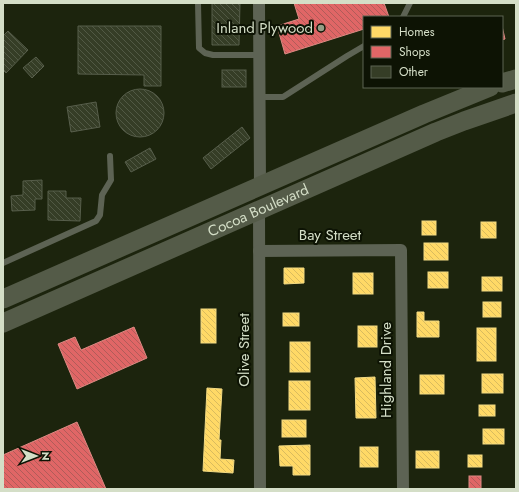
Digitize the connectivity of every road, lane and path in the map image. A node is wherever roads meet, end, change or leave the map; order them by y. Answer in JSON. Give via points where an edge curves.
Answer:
{"nodes":[{"id":1,"x":198,"y":3,"type":"edge"},
{"id":2,"x":259,"y":3,"type":"edge"},
{"id":3,"x":410,"y":3,"type":"edge"},
{"id":4,"x":404,"y":16,"type":"edge"},
{"id":5,"x":363,"y":47,"type":"edge"},
{"id":6,"x":259,"y":55,"type":"junction"},
{"id":7,"x":516,"y":79,"type":"edge"},
{"id":8,"x":503,"y":83,"type":"edge"},
{"id":9,"x":488,"y":88,"type":"edge"},
{"id":10,"x":259,"y":97,"type":"junction"},
{"id":11,"x":516,"y":103,"type":"edge"},
{"id":12,"x":379,"y":133,"type":"junction"},
{"id":13,"x":110,"y":156,"type":"dead end"},
{"id":14,"x":260,"y":186,"type":"junction"},
{"id":15,"x":259,"y":210,"type":"junction"},
{"id":16,"x":401,"y":250,"type":"joint"},
{"id":17,"x":259,"y":251,"type":"junction"},
{"id":18,"x":3,"y":263,"type":"edge"},
{"id":19,"x":114,"y":274,"type":"junction"},
{"id":20,"x":3,"y":298,"type":"edge"},
{"id":21,"x":3,"y":323,"type":"edge"},
{"id":22,"x":260,"y":489,"type":"edge"},
{"id":23,"x":403,"y":489,"type":"edge"}],
"edges":[{"from":1,"to":6,"type":"lane","via":[[199,48],[213,55]]},
{"from":2,"to":6,"type":"street"},
{"from":3,"to":4,"type":"lane"},
{"from":5,"to":10,"type":"lane","via":[[283,97]]},
{"from":6,"to":10,"type":"street"},
{"from":7,"to":8,"type":"main road"},
{"from":9,"to":12,"type":"main road","name":"Cocoa Boulevard"},
{"from":10,"to":14,"type":"street"},
{"from":11,"to":15,"type":"main road","name":"Cocoa Boulevard","via":[[436,132]]},
{"from":12,"to":14,"type":"main road","name":"Cocoa Boulevard"},
{"from":12,"to":15,"type":"main road","via":[[358,154],[275,191],[263,201]]},
{"from":13,"to":18,"type":"lane","via":[[111,180],[102,195],[100,215],[96,221]]},
{"from":14,"to":19,"type":"main road","via":[[256,197],[247,207],[147,252]]},
{"from":14,"to":20,"type":"main road","name":"Cocoa Boulevard"},
{"from":15,"to":17,"type":"street","name":"Olive Street"},
{"from":15,"to":19,"type":"main road","name":"Cocoa Boulevard"},
{"from":16,"to":17,"type":"street","name":"Bay Street"},
{"from":16,"to":23,"type":"street","name":"Highland Drive"},
{"from":17,"to":22,"type":"street","name":"Olive Street"},
{"from":19,"to":21,"type":"main road","name":"Cocoa Boulevard"}]}
